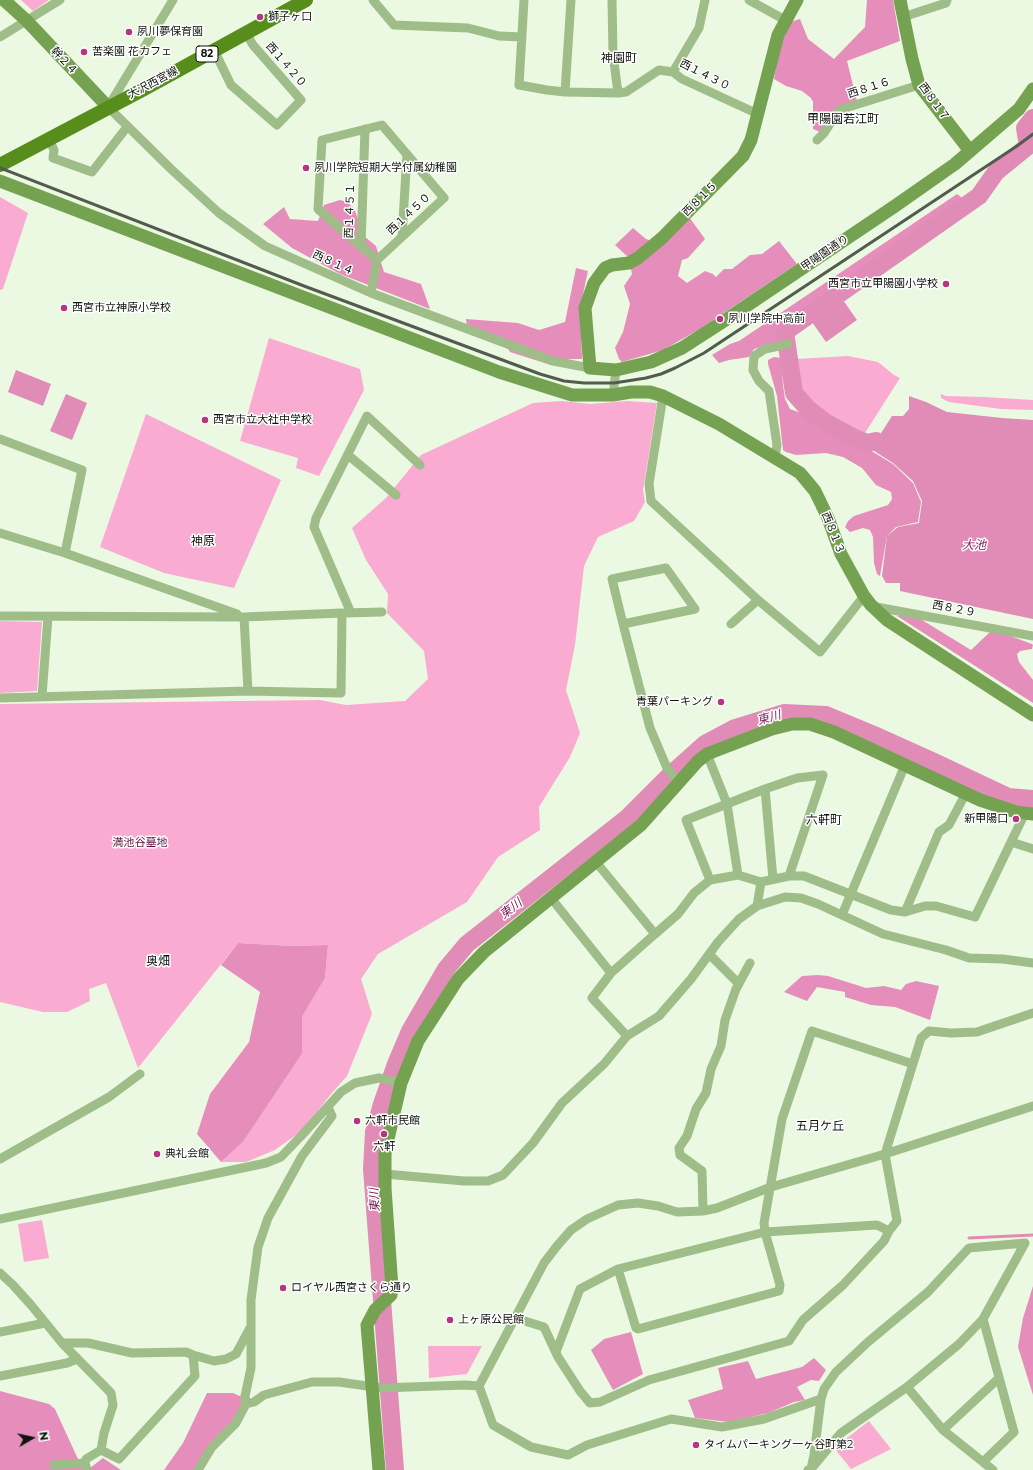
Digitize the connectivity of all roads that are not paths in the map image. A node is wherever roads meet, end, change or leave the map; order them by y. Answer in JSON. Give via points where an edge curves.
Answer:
{"nodes":[{"id":1,"x":4,"y":0,"type":"edge"},
{"id":2,"x":60,"y":0,"type":"edge"},
{"id":3,"x":173,"y":0,"type":"edge"},
{"id":4,"x":306,"y":0,"type":"edge"},
{"id":5,"x":373,"y":0,"type":"edge"},
{"id":6,"x":524,"y":0,"type":"edge"},
{"id":7,"x":571,"y":0,"type":"edge"},
{"id":8,"x":612,"y":0,"type":"edge"},
{"id":9,"x":705,"y":0,"type":"edge"},
{"id":10,"x":749,"y":0,"type":"edge"},
{"id":11,"x":797,"y":0,"type":"edge"},
{"id":12,"x":900,"y":0,"type":"edge"},
{"id":13,"x":946,"y":0,"type":"edge"},
{"id":14,"x":903,"y":17,"type":"junction"},
{"id":15,"x":23,"y":18,"type":"junction"},
{"id":16,"x":785,"y":20,"type":"junction"},
{"id":17,"x":246,"y":32,"type":"junction"},
{"id":18,"x":0,"y":37,"type":"edge"},
{"id":19,"x":522,"y":37,"type":"junction"},
{"id":20,"x":214,"y":50,"type":"junction"},
{"id":21,"x":673,"y":72,"type":"junction"},
{"id":22,"x":919,"y":85,"type":"junction"},
{"id":23,"x":1033,"y":89,"type":"edge"},
{"id":24,"x":565,"y":92,"type":"junction"},
{"id":25,"x":618,"y":93,"type":"junction"},
{"id":26,"x":108,"y":107,"type":"junction"},
{"id":27,"x":758,"y":114,"type":"junction"},
{"id":28,"x":127,"y":127,"type":"junction"},
{"id":29,"x":365,"y":129,"type":"junction"},
{"id":30,"x":49,"y":139,"type":"junction"},
{"id":31,"x":817,"y":140,"type":"dead end"},
{"id":32,"x":970,"y":151,"type":"junction"},
{"id":33,"x":407,"y":154,"type":"junction"},
{"id":34,"x":0,"y":165,"type":"edge"},
{"id":35,"x":0,"y":181,"type":"edge"},
{"id":36,"x":402,"y":237,"type":"junction"},
{"id":37,"x":360,"y":246,"type":"junction"},
{"id":38,"x":377,"y":260,"type":"junction"},
{"id":39,"x":371,"y":293,"type":"junction"},
{"id":40,"x":788,"y":344,"type":"dead end"},
{"id":41,"x":590,"y":368,"type":"junction"},
{"id":42,"x":616,"y":370,"type":"junction"},
{"id":43,"x":613,"y":395,"type":"junction"},
{"id":44,"x":663,"y":396,"type":"junction"},
{"id":45,"x":0,"y":439,"type":"edge"},
{"id":46,"x":348,"y":454,"type":"junction"},
{"id":47,"x":775,"y":457,"type":"junction"},
{"id":48,"x":420,"y":465,"type":"dead end"},
{"id":49,"x":396,"y":495,"type":"dead end"},
{"id":50,"x":0,"y":533,"type":"edge"},
{"id":51,"x":65,"y":553,"type":"junction"},
{"id":52,"x":758,"y":600,"type":"junction"},
{"id":53,"x":867,"y":601,"type":"junction"},
{"id":54,"x":382,"y":612,"type":"dead end"},
{"id":55,"x":342,"y":613,"type":"junction"},
{"id":56,"x":351,"y":613,"type":"junction"},
{"id":57,"x":0,"y":616,"type":"edge"},
{"id":58,"x":48,"y":616,"type":"junction"},
{"id":59,"x":244,"y":617,"type":"junction"},
{"id":60,"x":623,"y":624,"type":"junction"},
{"id":61,"x":732,"y":624,"type":"dead end"},
{"id":62,"x":1033,"y":636,"type":"edge"},
{"id":63,"x":248,"y":691,"type":"junction"},
{"id":64,"x":42,"y":696,"type":"junction"},
{"id":65,"x":0,"y":698,"type":"edge"},
{"id":66,"x":1033,"y":715,"type":"edge"},
{"id":67,"x":708,"y":754,"type":"junction"},
{"id":68,"x":905,"y":765,"type":"junction"},
{"id":69,"x":679,"y":783,"type":"junction"},
{"id":70,"x":765,"y":789,"type":"junction"},
{"id":71,"x":966,"y":793,"type":"junction"},
{"id":72,"x":727,"y":804,"type":"junction"},
{"id":73,"x":1029,"y":813,"type":"edge"},
{"id":74,"x":1010,"y":842,"type":"junction"},
{"id":75,"x":1033,"y":849,"type":"edge"},
{"id":76,"x":596,"y":862,"type":"junction"},
{"id":77,"x":738,"y":875,"type":"junction"},
{"id":78,"x":789,"y":876,"type":"junction"},
{"id":79,"x":773,"y":879,"type":"junction"},
{"id":80,"x":710,"y":880,"type":"junction"},
{"id":81,"x":761,"y":882,"type":"junction"},
{"id":82,"x":851,"y":895,"type":"junction"},
{"id":83,"x":551,"y":898,"type":"junction"},
{"id":84,"x":757,"y":906,"type":"junction"},
{"id":85,"x":905,"y":912,"type":"junction"},
{"id":86,"x":842,"y":915,"type":"junction"},
{"id":87,"x":655,"y":934,"type":"junction"},
{"id":88,"x":709,"y":954,"type":"junction"},
{"id":89,"x":750,"y":963,"type":"dead end"},
{"id":90,"x":1033,"y":963,"type":"edge"},
{"id":91,"x":611,"y":973,"type":"junction"},
{"id":92,"x":739,"y":984,"type":"junction"},
{"id":93,"x":1033,"y":1013,"type":"edge"},
{"id":94,"x":627,"y":1036,"type":"junction"},
{"id":95,"x":913,"y":1064,"type":"junction"},
{"id":96,"x":140,"y":1074,"type":"dead end"},
{"id":97,"x":398,"y":1082,"type":"junction"},
{"id":98,"x":1033,"y":1106,"type":"edge"},
{"id":99,"x":328,"y":1107,"type":"junction"},
{"id":100,"x":885,"y":1154,"type":"junction"},
{"id":101,"x":0,"y":1159,"type":"edge"},
{"id":102,"x":385,"y":1174,"type":"junction"},
{"id":103,"x":771,"y":1187,"type":"junction"},
{"id":104,"x":703,"y":1211,"type":"junction"},
{"id":105,"x":0,"y":1219,"type":"edge"},
{"id":106,"x":889,"y":1231,"type":"junction"},
{"id":107,"x":765,"y":1232,"type":"junction"},
{"id":108,"x":1029,"y":1242,"type":"edge"},
{"id":109,"x":618,"y":1269,"type":"junction"},
{"id":110,"x":0,"y":1273,"type":"edge"},
{"id":111,"x":515,"y":1318,"type":"junction"},
{"id":112,"x":983,"y":1319,"type":"junction"},
{"id":113,"x":45,"y":1323,"type":"junction"},
{"id":114,"x":251,"y":1326,"type":"junction"},
{"id":115,"x":0,"y":1332,"type":"edge"},
{"id":116,"x":62,"y":1343,"type":"junction"},
{"id":117,"x":556,"y":1352,"type":"junction"},
{"id":118,"x":193,"y":1355,"type":"junction"},
{"id":119,"x":77,"y":1359,"type":"junction"},
{"id":120,"x":0,"y":1376,"type":"edge"},
{"id":121,"x":999,"y":1378,"type":"junction"},
{"id":122,"x":479,"y":1386,"type":"junction"},
{"id":123,"x":377,"y":1387,"type":"junction"},
{"id":124,"x":907,"y":1387,"type":"junction"},
{"id":125,"x":821,"y":1399,"type":"junction"},
{"id":126,"x":246,"y":1404,"type":"junction"},
{"id":127,"x":943,"y":1430,"type":"junction"},
{"id":128,"x":101,"y":1450,"type":"junction"},
{"id":129,"x":983,"y":1462,"type":"junction"},
{"id":130,"x":54,"y":1465,"type":"dead end"},
{"id":131,"x":86,"y":1467,"type":"edge"},
{"id":132,"x":198,"y":1470,"type":"edge"},
{"id":133,"x":379,"y":1470,"type":"edge"},
{"id":134,"x":811,"y":1470,"type":"edge"},
{"id":135,"x":993,"y":1470,"type":"edge"}],
"edges":[{"from":1,"to":15,"type":"street","name":"幹２４"},
{"from":2,"to":15,"type":"street"},
{"from":3,"to":26,"type":"street"},
{"from":4,"to":17,"type":"main road","name":"大沢西宮線","number":"82"},
{"from":5,"to":19,"type":"street","via":[[394,25],[468,28],[499,36]]},
{"from":6,"to":19,"type":"street"},
{"from":7,"to":24,"type":"street"},
{"from":8,"to":25,"type":"street","via":[[613,54]]},
{"from":9,"to":21,"type":"street","via":[[699,28]]},
{"from":10,"to":16,"type":"street"},
{"from":11,"to":16,"type":"street","name":"西８１５"},
{"from":12,"to":14,"type":"street","name":"西８１７"},
{"from":13,"to":14,"type":"street","via":[[946,3]]},
{"from":14,"to":22,"type":"street","name":"西８１７"},
{"from":15,"to":18,"type":"street"},
{"from":15,"to":26,"type":"street","name":"幹２４"},
{"from":16,"to":27,"type":"street","name":"西８１５","via":[[778,35]]},
{"from":17,"to":20,"type":"main road","name":"大沢西宮線","number":"82"},
{"from":17,"to":20,"type":"street","name":"西１４２０","via":[[253,45],[301,100],[277,125],[231,85]]},
{"from":19,"to":24,"type":"street","via":[[520,85]]},
{"from":20,"to":26,"type":"main road","name":"大沢西宮線","number":"82"},
{"from":21,"to":25,"type":"street","name":"西１４３０","via":[[659,70],[626,92]]},
{"from":21,"to":27,"type":"street","name":"西１４３０"},
{"from":22,"to":31,"type":"street","name":"西８１６","via":[[839,110],[824,134]]},
{"from":22,"to":32,"type":"street","name":"西８１７"},
{"from":23,"to":32,"type":"street","name":"甲陽園通り","via":[[1019,109]]},
{"from":24,"to":25,"type":"street"},
{"from":26,"to":28,"type":"street","name":"西８１４"},
{"from":26,"to":30,"type":"main road","name":"大沢西宮線","number":"82"},
{"from":27,"to":41,"type":"street","name":"西８１５","via":[[751,140],[743,156],[703,197],[638,258],[629,263],[605,268],[599,275],[585,308]]},
{"from":28,"to":30,"type":"street","via":[[92,172],[53,158],[54,150]]},
{"from":28,"to":39,"type":"street","name":"西８１４","via":[[219,213],[265,246]]},
{"from":29,"to":33,"type":"street","name":"西１４５０","via":[[382,125]]},
{"from":29,"to":37,"type":"street","name":"西１４５１"},
{"from":29,"to":37,"type":"street","name":"西１４５０","via":[[322,140],[318,209]]},
{"from":30,"to":34,"type":"main road","name":"大沢西宮線","number":"82"},
{"from":32,"to":42,"type":"street","name":"甲陽園通り","via":[[895,206],[682,348],[651,362]]},
{"from":33,"to":36,"type":"street"},
{"from":33,"to":36,"type":"street","name":"西１４５０","via":[[444,198]]},
{"from":35,"to":43,"type":"street","name":"西８１３","via":[[499,372],[572,395]]},
{"from":36,"to":38,"type":"street","name":"西１４５０"},
{"from":37,"to":38,"type":"street","name":"西１４５０"},
{"from":38,"to":39,"type":"street"},
{"from":39,"to":41,"type":"street","name":"西８１４","via":[[553,361]]},
{"from":40,"to":47,"type":"street","via":[[765,349],[754,356],[753,370],[758,381],[769,391],[777,445]]},
{"from":41,"to":42,"type":"street","name":"甲陽園通り"},
{"from":42,"to":43,"type":"street"},
{"from":43,"to":44,"type":"street","name":"西８１３","via":[[650,392]]},
{"from":44,"to":47,"type":"street","name":"西８１３","via":[[719,424]]},
{"from":44,"to":52,"type":"street","via":[[649,484],[651,501]]},
{"from":45,"to":51,"type":"street","via":[[82,470]]},
{"from":46,"to":48,"type":"street","via":[[367,416]]},
{"from":46,"to":49,"type":"street"},
{"from":46,"to":56,"type":"street","via":[[314,527]]},
{"from":47,"to":53,"type":"street","name":"西８１３","via":[[800,473],[815,491],[841,554]]},
{"from":50,"to":51,"type":"street"},
{"from":51,"to":59,"type":"street"},
{"from":52,"to":53,"type":"street","via":[[820,652]]},
{"from":52,"to":61,"type":"street"},
{"from":53,"to":62,"type":"street","name":"西８２９"},
{"from":53,"to":66,"type":"street","name":"西８１３","via":[[887,620]]},
{"from":54,"to":56,"type":"street"},
{"from":55,"to":56,"type":"street"},
{"from":55,"to":59,"type":"street"},
{"from":55,"to":63,"type":"street","via":[[341,693]]},
{"from":57,"to":58,"type":"street"},
{"from":58,"to":59,"type":"street"},
{"from":58,"to":64,"type":"street"},
{"from":59,"to":63,"type":"street"},
{"from":60,"to":60,"type":"street","via":[[612,579],[666,568],[695,609]]},
{"from":60,"to":69,"type":"street","via":[[650,728],[667,768]]},
{"from":63,"to":64,"type":"street"},
{"from":64,"to":65,"type":"street"},
{"from":67,"to":68,"type":"street","via":[[772,729],[792,724],[810,724],[834,732]]},
{"from":67,"to":69,"type":"street","via":[[698,761]]},
{"from":67,"to":72,"type":"street"},
{"from":68,"to":71,"type":"street"},
{"from":68,"to":82,"type":"street"},
{"from":69,"to":76,"type":"street","via":[[641,825]]},
{"from":70,"to":72,"type":"street"},
{"from":70,"to":78,"type":"street","via":[[797,778],[823,775]]},
{"from":70,"to":79,"type":"street"},
{"from":71,"to":73,"type":"street","via":[[987,802]]},
{"from":71,"to":85,"type":"street","via":[[949,825],[939,832]]},
{"from":72,"to":77,"type":"street"},
{"from":72,"to":80,"type":"street","via":[[686,820]]},
{"from":73,"to":74,"type":"street"},
{"from":74,"to":75,"type":"street"},
{"from":74,"to":85,"type":"street","via":[[975,917],[936,906],[925,906]]},
{"from":76,"to":83,"type":"street"},
{"from":76,"to":87,"type":"street"},
{"from":77,"to":80,"type":"street"},
{"from":77,"to":81,"type":"street"},
{"from":78,"to":79,"type":"street"},
{"from":78,"to":82,"type":"street","via":[[804,876]]},
{"from":79,"to":81,"type":"street"},
{"from":80,"to":87,"type":"street"},
{"from":81,"to":84,"type":"street"},
{"from":82,"to":85,"type":"street","via":[[891,910]]},
{"from":82,"to":86,"type":"street"},
{"from":83,"to":91,"type":"street"},
{"from":83,"to":97,"type":"street","via":[[484,952],[458,979],[418,1041]]},
{"from":84,"to":86,"type":"street","via":[[785,897],[801,898]]},
{"from":84,"to":88,"type":"street","via":[[739,919]]},
{"from":86,"to":90,"type":"street","via":[[883,934],[969,958],[1003,958]]},
{"from":87,"to":91,"type":"street"},
{"from":88,"to":92,"type":"street"},
{"from":88,"to":94,"type":"street","via":[[659,1016]]},
{"from":89,"to":92,"type":"street"},
{"from":91,"to":94,"type":"street","via":[[592,998]]},
{"from":92,"to":104,"type":"street","via":[[725,1020],[721,1046],[711,1069],[706,1093],[679,1148],[680,1155],[702,1171]]},
{"from":93,"to":95,"type":"street","via":[[978,1032],[929,1031],[921,1038]]},
{"from":94,"to":102,"type":"street","via":[[604,1064],[562,1103],[533,1143],[503,1175],[488,1181],[464,1181]]},
{"from":95,"to":100,"type":"street"},
{"from":95,"to":103,"type":"street","via":[[812,1031],[782,1119]]},
{"from":96,"to":101,"type":"street","via":[[109,1097]]},
{"from":97,"to":99,"type":"street","via":[[383,1078],[355,1084],[341,1092]]},
{"from":97,"to":102,"type":"street","via":[[385,1154]]},
{"from":98,"to":100,"type":"street"},
{"from":99,"to":105,"type":"street","via":[[280,1157],[266,1163]]},
{"from":99,"to":114,"type":"street","via":[[332,1116],[302,1156],[268,1218],[258,1247],[251,1300]]},
{"from":100,"to":103,"type":"street"},
{"from":100,"to":106,"type":"street","via":[[897,1221]]},
{"from":102,"to":123,"type":"street","via":[[393,1282],[391,1295],[374,1310],[367,1325]]},
{"from":103,"to":104,"type":"street"},
{"from":103,"to":107,"type":"street","via":[[764,1223]]},
{"from":104,"to":111,"type":"street","via":[[677,1212],[658,1206],[618,1205],[586,1219],[571,1230],[544,1264]]},
{"from":106,"to":107,"type":"street","via":[[877,1225]]},
{"from":106,"to":117,"type":"street","via":[[884,1241],[843,1285],[802,1320],[789,1341],[649,1380],[600,1402],[590,1403]]},
{"from":107,"to":109,"type":"street"},
{"from":107,"to":109,"type":"street","via":[[780,1285],[779,1291],[638,1329]]},
{"from":108,"to":112,"type":"street"},
{"from":108,"to":125,"type":"street","via":[[968,1248],[928,1292],[836,1372],[824,1389]]},
{"from":109,"to":117,"type":"street","via":[[580,1289]]},
{"from":110,"to":113,"type":"street","via":[[31,1304]]},
{"from":111,"to":117,"type":"street","via":[[544,1328]]},
{"from":111,"to":122,"type":"street"},
{"from":112,"to":121,"type":"street"},
{"from":112,"to":124,"type":"street","via":[[959,1344]]},
{"from":113,"to":115,"type":"street"},
{"from":113,"to":116,"type":"street"},
{"from":114,"to":118,"type":"street","via":[[236,1354],[226,1359],[214,1361]]},
{"from":114,"to":126,"type":"street","via":[[251,1368],[245,1396]]},
{"from":116,"to":118,"type":"street","via":[[88,1343],[132,1353],[186,1352]]},
{"from":116,"to":119,"type":"street"},
{"from":118,"to":128,"type":"street","via":[[195,1376],[119,1458]]},
{"from":119,"to":120,"type":"street"},
{"from":119,"to":128,"type":"street","via":[[111,1393],[113,1405]]},
{"from":121,"to":127,"type":"street"},
{"from":121,"to":129,"type":"street","via":[[1014,1432]]},
{"from":122,"to":123,"type":"street"},
{"from":122,"to":125,"type":"street","via":[[493,1425],[531,1446],[568,1455],[586,1445],[671,1419],[722,1427],[764,1419]]},
{"from":123,"to":126,"type":"street","via":[[339,1382],[312,1382],[264,1395]]},
{"from":123,"to":133,"type":"street"},
{"from":124,"to":127,"type":"street"},
{"from":124,"to":134,"type":"street","via":[[841,1433]]},
{"from":125,"to":134,"type":"street"},
{"from":126,"to":132,"type":"street","via":[[236,1423],[212,1447]]},
{"from":127,"to":129,"type":"street"},
{"from":128,"to":131,"type":"street","via":[[86,1459]]},
{"from":129,"to":135,"type":"street"},
{"from":130,"to":131,"type":"street"}]}
